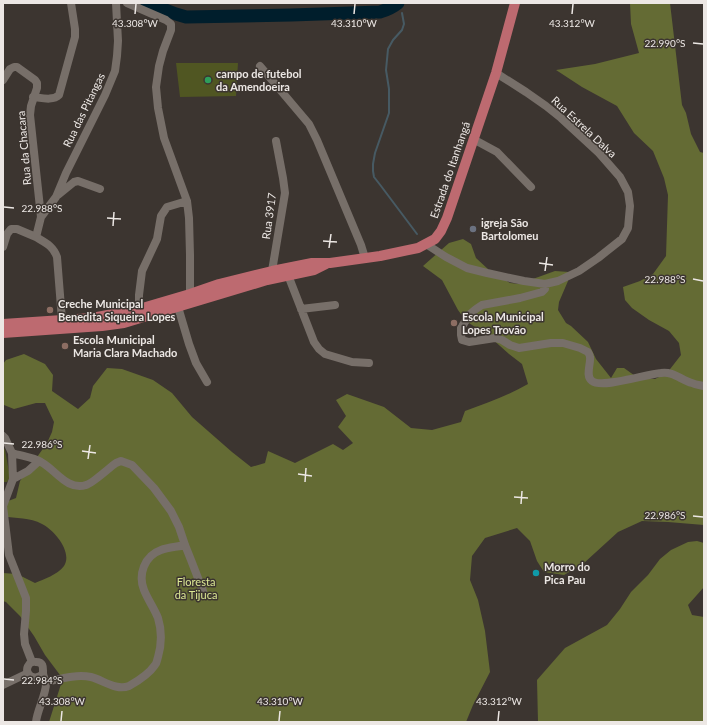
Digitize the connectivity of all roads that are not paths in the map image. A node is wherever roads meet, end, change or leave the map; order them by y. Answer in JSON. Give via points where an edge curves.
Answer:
{"nodes":[{"id":1,"x":71,"y":3,"type":"edge"},
{"id":2,"x":116,"y":3,"type":"edge"},
{"id":3,"x":127,"y":3,"type":"edge"},
{"id":4,"x":515,"y":3,"type":"edge"},
{"id":5,"x":260,"y":66,"type":"dead end"},
{"id":6,"x":496,"y":73,"type":"junction"},
{"id":7,"x":3,"y":80,"type":"edge"},
{"id":8,"x":33,"y":97,"type":"junction"},
{"id":9,"x":473,"y":139,"type":"junction"},
{"id":10,"x":276,"y":141,"type":"dead end"},
{"id":11,"x":531,"y":187,"type":"dead end"},
{"id":12,"x":100,"y":189,"type":"dead end"},
{"id":13,"x":56,"y":197,"type":"junction"},
{"id":14,"x":187,"y":201,"type":"junction"},
{"id":15,"x":41,"y":217,"type":"junction"},
{"id":16,"x":36,"y":237,"type":"junction"},
{"id":17,"x":426,"y":244,"type":"junction"},
{"id":18,"x":3,"y":247,"type":"edge"},
{"id":19,"x":365,"y":258,"type":"junction"},
{"id":20,"x":330,"y":263,"type":"junction"},
{"id":21,"x":272,"y":270,"type":"junction"},
{"id":22,"x":288,"y":275,"type":"junction"},
{"id":23,"x":545,"y":284,"type":"junction"},
{"id":24,"x":190,"y":294,"type":"junction"},
{"id":25,"x":335,"y":305,"type":"dead end"},
{"id":26,"x":178,"y":307,"type":"junction"},
{"id":27,"x":139,"y":309,"type":"junction"},
{"id":28,"x":301,"y":309,"type":"junction"},
{"id":29,"x":62,"y":320,"type":"junction"},
{"id":30,"x":3,"y":324,"type":"edge"},
{"id":31,"x":3,"y":333,"type":"edge"},
{"id":32,"x":369,"y":363,"type":"dead end"},
{"id":33,"x":207,"y":382,"type":"dead end"},
{"id":34,"x":704,"y":386,"type":"edge"},
{"id":35,"x":3,"y":436,"type":"edge"},
{"id":36,"x":12,"y":453,"type":"junction"},
{"id":37,"x":39,"y":461,"type":"junction"},
{"id":38,"x":9,"y":484,"type":"edge"},
{"id":39,"x":3,"y":506,"type":"edge"},
{"id":40,"x":185,"y":545,"type":"junction"},
{"id":41,"x":6,"y":556,"type":"edge"},
{"id":42,"x":203,"y":591,"type":"dead end"},
{"id":43,"x":32,"y":662,"type":"junction"},
{"id":44,"x":28,"y":673,"type":"junction"},
{"id":45,"x":43,"y":674,"type":"junction"},
{"id":46,"x":46,"y":682,"type":"junction"},
{"id":47,"x":3,"y":685,"type":"edge"},
{"id":48,"x":36,"y":722,"type":"edge"}],
"edges":[{"from":1,"to":8,"type":"street","via":[[75,37],[59,95],[56,98]]},
{"from":2,"to":13,"type":"street","name":"Rua das Pitangas","via":[[118,41],[115,71]]},
{"from":3,"to":14,"type":"street","via":[[171,24],[172,30],[159,66],[157,101],[164,138]]},
{"from":4,"to":6,"type":"main road","name":"Estrada do Itanhangá"},
{"from":5,"to":19,"type":"street","via":[[309,124]]},
{"from":6,"to":9,"type":"main road","name":"Estrada do Itanhangá"},
{"from":6,"to":23,"type":"street","name":"Rua Estrela Dalva","via":[[561,118],[599,153],[620,177],[628,192],[628,228],[622,239],[579,271]]},
{"from":7,"to":8,"type":"street","name":"Rua da Chacara","via":[[10,69],[17,67],[37,83]]},
{"from":8,"to":15,"type":"street","name":"Rua da Chacara","via":[[30,115]]},
{"from":9,"to":11,"type":"street","via":[[497,152]]},
{"from":9,"to":17,"type":"main road","name":"Estrada do Itanhangá","via":[[447,218],[435,239]]},
{"from":10,"to":21,"type":"street","name":"Rua 3917","via":[[285,192]]},
{"from":12,"to":13,"type":"street","via":[[78,181]]},
{"from":13,"to":15,"type":"street","name":"Rua das Pitangas"},
{"from":14,"to":24,"type":"street"},
{"from":14,"to":27,"type":"street","via":[[167,208],[161,216],[157,239],[142,271]]},
{"from":15,"to":16,"type":"street","name":"Rua da Chacara"},
{"from":16,"to":18,"type":"street","via":[[12,229]]},
{"from":16,"to":29,"type":"street","via":[[55,250]]},
{"from":17,"to":19,"type":"main road","name":"Estrada do Itanhangá","via":[[405,251]]},
{"from":17,"to":23,"type":"street","name":"Rua Estrela Dalva","via":[[468,268]]},
{"from":19,"to":20,"type":"main road","name":"Estrada do Itanhangá"},
{"from":20,"to":21,"type":"main road","name":"Estrada do Itanhangá","via":[[312,263]]},
{"from":20,"to":22,"type":"main road","name":"Estrada do Itanhangá","via":[[314,270]]},
{"from":21,"to":24,"type":"main road","name":"Estrada do Itanhangá"},
{"from":22,"to":26,"type":"main road","name":"Estrada do Itanhangá"},
{"from":22,"to":28,"type":"street"},
{"from":23,"to":34,"type":"street","via":[[542,292],[482,305],[476,309],[462,328],[462,340],[468,342],[495,338],[519,348],[563,343],[588,352],[590,379],[600,384],[662,372]]},
{"from":24,"to":27,"type":"main road","name":"Estrada do Itanhangá"},
{"from":25,"to":28,"type":"street"},
{"from":26,"to":31,"type":"main road","name":"Estrada do Itanhangá","via":[[124,323]]},
{"from":26,"to":33,"type":"street","via":[[196,363]]},
{"from":27,"to":29,"type":"main road","name":"Estrada do Itanhangá","via":[[92,318]]},
{"from":28,"to":32,"type":"street","via":[[314,342],[325,354],[352,362]]},
{"from":29,"to":30,"type":"main road","name":"Estrada do Itanhangá"},
{"from":35,"to":36,"type":"street"},
{"from":36,"to":37,"type":"street"},
{"from":36,"to":38,"type":"street"},
{"from":37,"to":38,"type":"street"},
{"from":37,"to":40,"type":"street","via":[[64,481],[82,486],[88,485],[116,463],[121,461],[132,465],[171,511]]},
{"from":38,"to":39,"type":"street"},
{"from":39,"to":41,"type":"street"},
{"from":40,"to":42,"type":"street"},
{"from":40,"to":46,"type":"street","via":[[160,550],[145,562],[142,570],[142,584],[157,617],[161,645],[156,664],[143,677],[127,686],[116,687],[91,677],[72,676]]},
{"from":41,"to":43,"type":"street","via":[[26,598],[24,634]]},
{"from":43,"to":44,"type":"street","via":[[28,666]]},
{"from":43,"to":45,"type":"street","via":[[42,664]]},
{"from":44,"to":45,"type":"street","via":[[34,678]]},
{"from":44,"to":47,"type":"street"},
{"from":45,"to":46,"type":"street"},
{"from":46,"to":48,"type":"street"}]}
